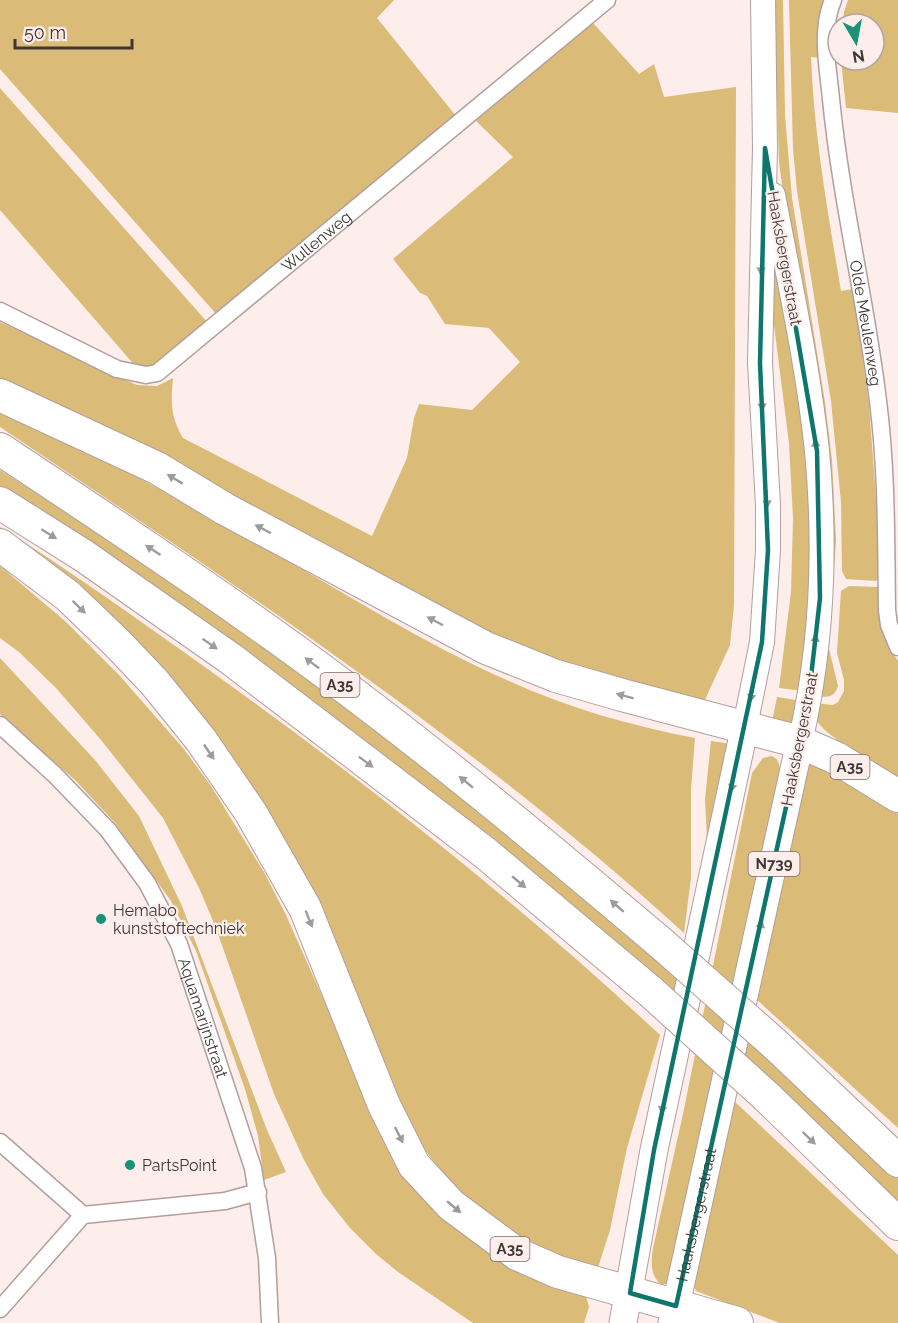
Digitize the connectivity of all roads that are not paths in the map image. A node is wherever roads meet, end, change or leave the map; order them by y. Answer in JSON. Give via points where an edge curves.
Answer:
{"nodes":[{"id":1,"x":606,"y":0,"type":"edge"},
{"id":2,"x":763,"y":0,"type":"edge"},
{"id":3,"x":833,"y":0,"type":"edge"},
{"id":4,"x":765,"y":148,"type":"junction"},
{"id":5,"x":0,"y":311,"type":"edge"},
{"id":6,"x":0,"y":395,"type":"edge"},
{"id":7,"x":0,"y":449,"type":"edge"},
{"id":8,"x":0,"y":503,"type":"edge"},
{"id":9,"x":0,"y":545,"type":"edge"},
{"id":10,"x":898,"y":647,"type":"edge"},
{"id":11,"x":0,"y":725,"type":"edge"},
{"id":12,"x":745,"y":726,"type":"junction"},
{"id":13,"x":800,"y":742,"type":"junction"},
{"id":14,"x":898,"y":796,"type":"edge"},
{"id":15,"x":0,"y":1142,"type":"edge"},
{"id":16,"x":898,"y":1161,"type":"edge"},
{"id":17,"x":258,"y":1192,"type":"junction"},
{"id":18,"x":83,"y":1215,"type":"junction"},
{"id":19,"x":898,"y":1224,"type":"edge"},
{"id":20,"x":630,"y":1293,"type":"junction"},
{"id":21,"x":0,"y":1309,"type":"edge"},
{"id":22,"x":674,"y":1314,"type":"edge"},
{"id":23,"x":270,"y":1323,"type":"edge"},
{"id":24,"x":623,"y":1323,"type":"edge"},
{"id":25,"x":736,"y":1323,"type":"edge"}],
"edges":[{"from":1,"to":5,"type":"street","name":"Wullenweg","via":[[157,373],[146,375],[117,369]]},
{"from":2,"to":4,"type":"main road","name":"Haaksbergerstraat","number":"N739"},
{"from":3,"to":10,"type":"street","name":"Olde Meulenweg","via":[[826,47],[836,148],[878,399],[886,493],[887,610]]},
{"from":4,"to":12,"type":"main road","name":"Haaksbergerstraat","number":"N739","one_way":true,"via":[[760,363],[768,550],[762,642]]},
{"from":13,"to":4,"type":"main road","name":"Haaksbergerstraat","number":"N739","one_way":true,"via":[[820,598],[817,451]]},
{"from":12,"to":6,"type":"highway","number":"A35","one_way":true,"via":[[567,679],[486,648],[225,509],[157,468]]},
{"from":16,"to":7,"type":"highway","number":"A35","one_way":true,"bridge":true,"via":[[662,944],[488,799],[301,655]]},
{"from":8,"to":19,"type":"highway","number":"A35","one_way":true,"bridge":true,"via":[[84,556],[231,659],[484,852],[767,1097]]},
{"from":9,"to":20,"type":"highway","number":"A35","one_way":true,"via":[[68,596],[155,683],[201,740],[251,813],[305,908],[384,1105],[414,1164],[451,1205],[517,1254],[584,1281]]},
{"from":11,"to":17,"type":"street","name":"Aquamarijnstraat","via":[[90,810],[147,883],[179,944],[248,1148]]},
{"from":12,"to":13,"type":"highway","number":"A35"},
{"from":12,"to":20,"type":"main road","name":"Haaksbergerstraat","number":"N739","one_way":true,"via":[[654,1150]]},
{"from":13,"to":14,"type":"highway","number":"A35","via":[[836,758]]},
{"from":22,"to":13,"type":"main road","name":"Haaksbergerstraat","number":"N739","one_way":true},
{"from":15,"to":18,"type":"street"},
{"from":17,"to":18,"type":"street","via":[[225,1201]]},
{"from":17,"to":23,"type":"street","name":"Aquamarijnstraat"},
{"from":18,"to":21,"type":"street"},
{"from":20,"to":22,"type":"highway","number":"A35"},
{"from":20,"to":24,"type":"main road","name":"Haaksbergerstraat","number":"N739"},
{"from":22,"to":25,"type":"highway","number":"A35"}]}
